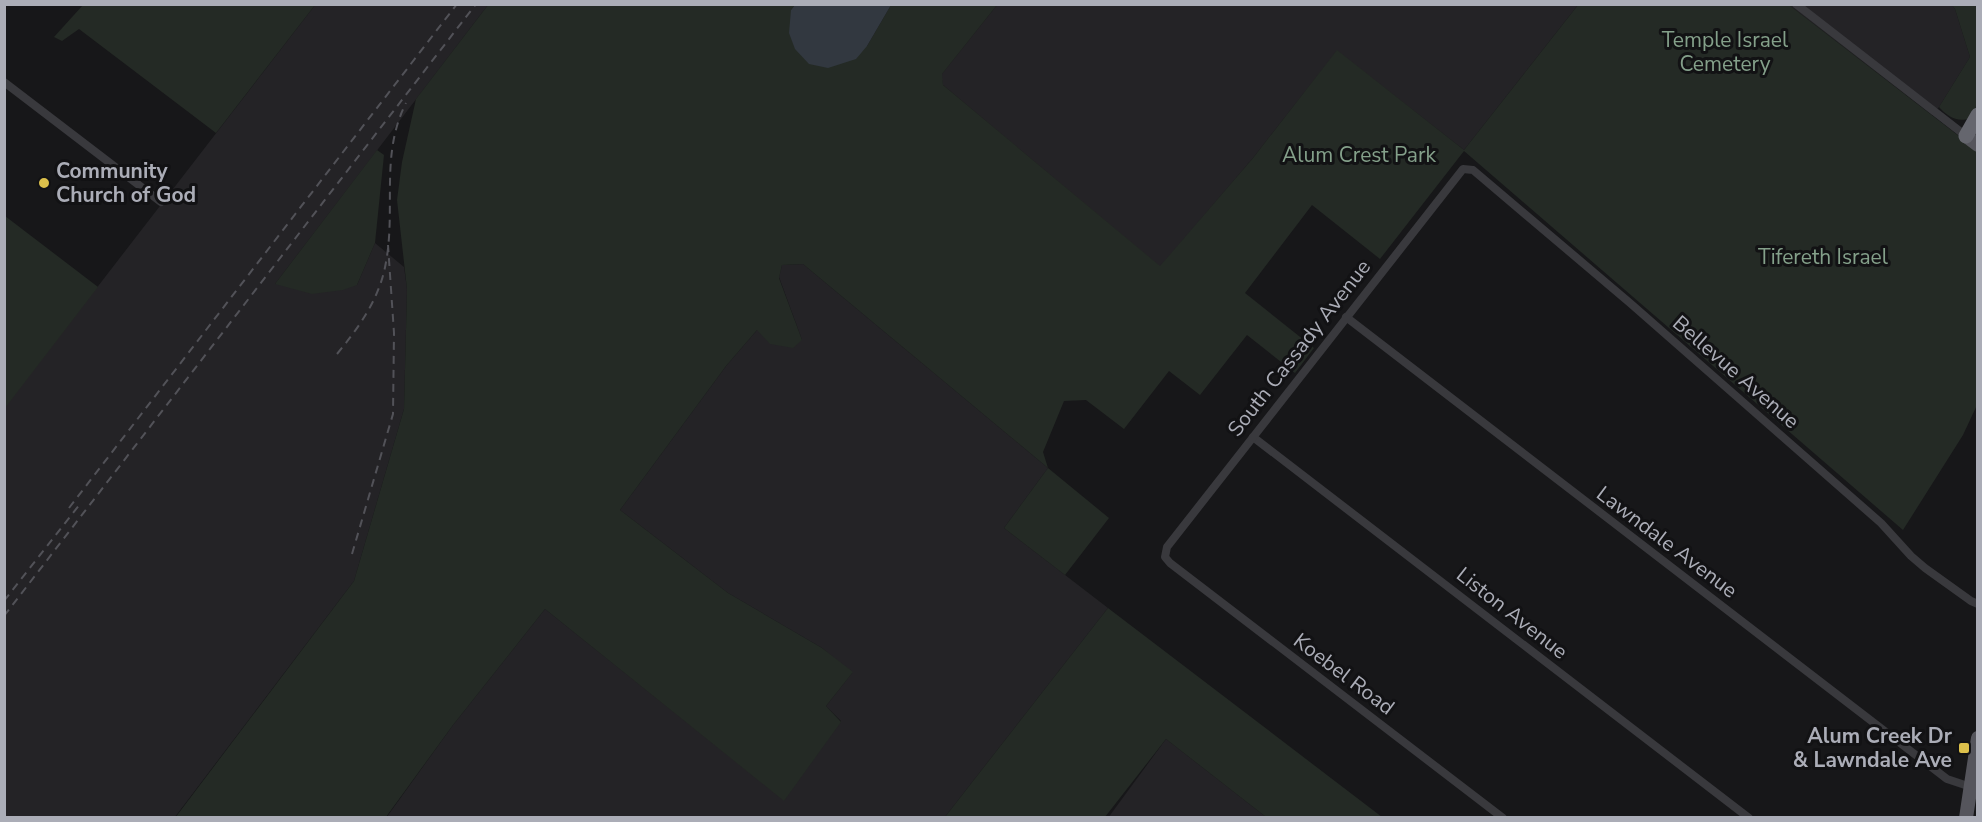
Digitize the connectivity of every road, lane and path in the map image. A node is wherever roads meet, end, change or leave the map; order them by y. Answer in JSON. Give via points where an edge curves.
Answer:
{"nodes":[{"id":1,"x":1796,"y":4,"type":"edge"},
{"id":2,"x":4,"y":82,"type":"edge"},
{"id":3,"x":1977,"y":115,"type":"edge"},
{"id":4,"x":1972,"y":141,"type":"edge"},
{"id":5,"x":1468,"y":168,"type":"joint"},
{"id":6,"x":161,"y":202,"type":"dead end"},
{"id":7,"x":1346,"y":317,"type":"junction"},
{"id":8,"x":1253,"y":437,"type":"junction"},
{"id":9,"x":1165,"y":557,"type":"joint"},
{"id":10,"x":1977,"y":604,"type":"edge"},
{"id":11,"x":1977,"y":738,"type":"edge"},
{"id":12,"x":1971,"y":787,"type":"junction"},
{"id":13,"x":1503,"y":818,"type":"edge"},
{"id":14,"x":1749,"y":818,"type":"edge"},
{"id":15,"x":1966,"y":818,"type":"edge"}],
"edges":[{"from":1,"to":4,"type":"street"},
{"from":2,"to":6,"type":"street"},
{"from":3,"to":4,"type":"highway"},
{"from":5,"to":7,"type":"street","name":"South Cassady Avenue","via":[[1458,172]]},
{"from":5,"to":10,"type":"street","name":"Bellevue Avenue","via":[[1630,303],[1881,523],[1918,562]]},
{"from":7,"to":8,"type":"street","name":"South Cassady Avenue"},
{"from":7,"to":12,"type":"street","name":"Lawndale Avenue","via":[[1947,779]]},
{"from":8,"to":9,"type":"street","name":"South Cassady Avenue","via":[[1167,547]]},
{"from":8,"to":14,"type":"street","name":"Liston Avenue"},
{"from":9,"to":13,"type":"street","name":"Koebel Road"},
{"from":11,"to":12,"type":"main road"},
{"from":12,"to":15,"type":"main road"}]}
